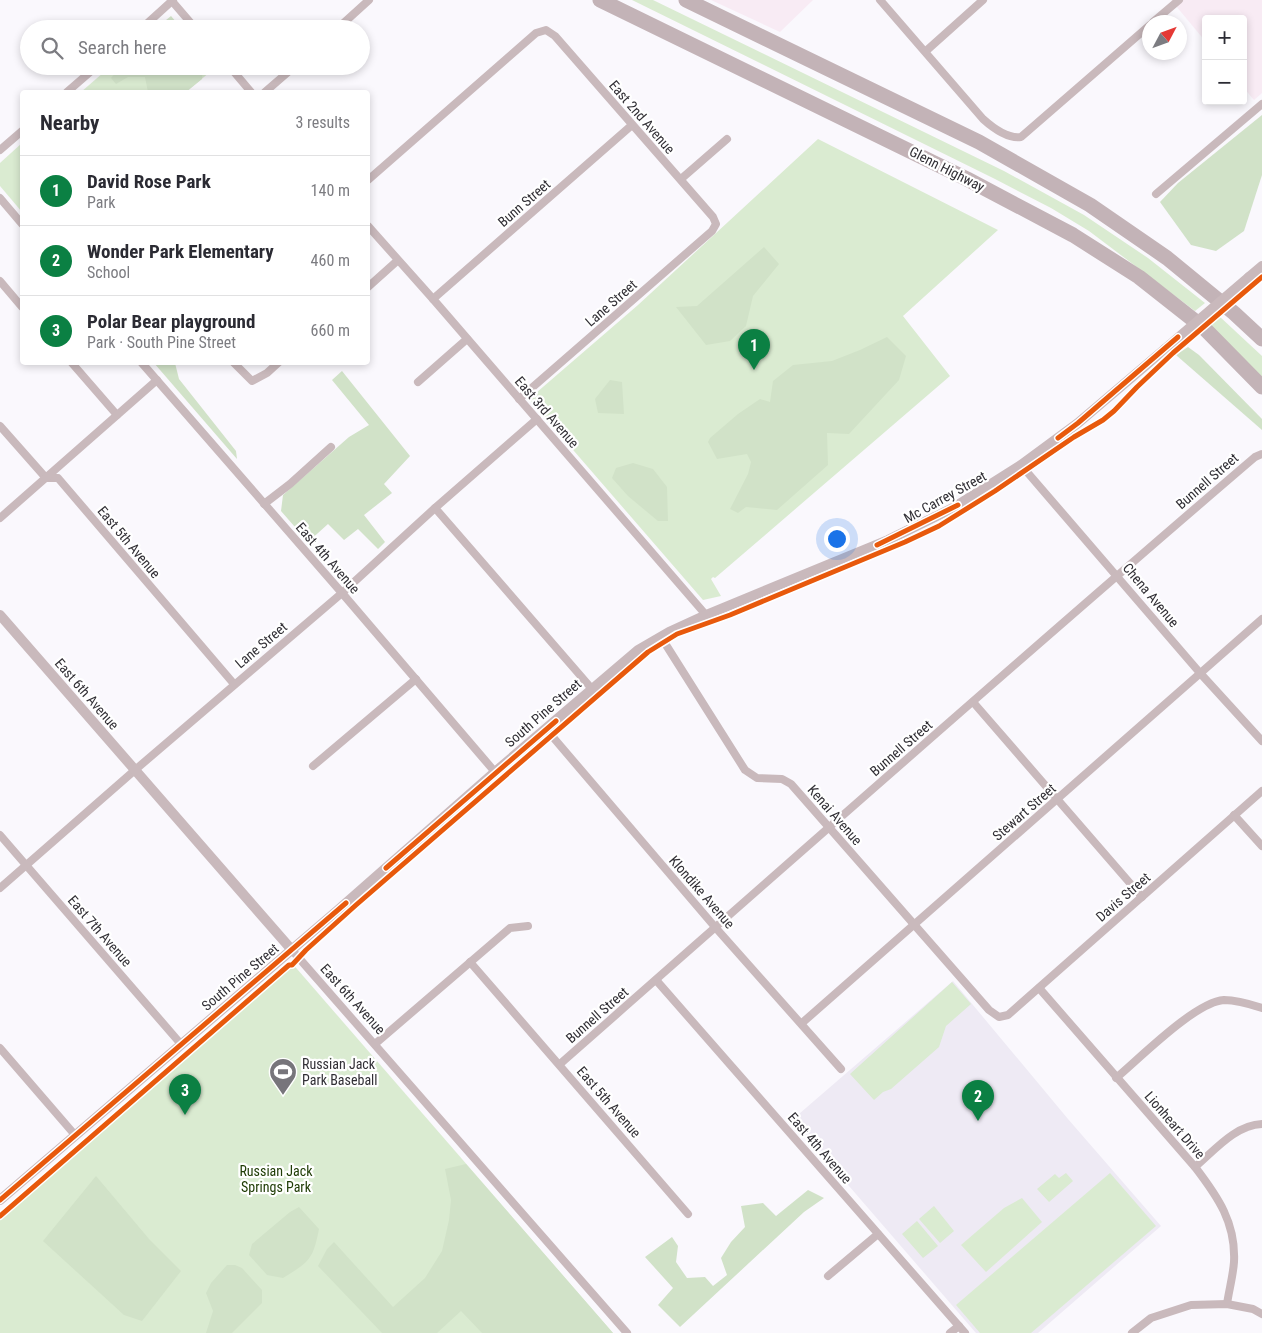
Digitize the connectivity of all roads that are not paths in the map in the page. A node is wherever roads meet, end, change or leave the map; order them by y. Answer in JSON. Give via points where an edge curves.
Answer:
{"nodes":[{"id":1,"x":172,"y":0,"type":"edge"},
{"id":2,"x":369,"y":0,"type":"edge"},
{"id":3,"x":600,"y":0,"type":"edge"},
{"id":4,"x":686,"y":0,"type":"edge"},
{"id":5,"x":880,"y":0,"type":"edge"},
{"id":6,"x":983,"y":0,"type":"edge"},
{"id":7,"x":1179,"y":0,"type":"edge"},
{"id":8,"x":1161,"y":15,"type":"edge"},
{"id":9,"x":150,"y":20,"type":"edge"},
{"id":10,"x":189,"y":20,"type":"edge"},
{"id":11,"x":347,"y":20,"type":"edge"},
{"id":12,"x":1142,"y":32,"type":"edge"},
{"id":13,"x":926,"y":51,"type":"junction"},
{"id":14,"x":87,"y":75,"type":"edge"},
{"id":15,"x":237,"y":75,"type":"edge"},
{"id":16,"x":284,"y":75,"type":"edge"},
{"id":17,"x":69,"y":90,"type":"edge"},
{"id":18,"x":249,"y":90,"type":"edge"},
{"id":19,"x":267,"y":90,"type":"edge"},
{"id":20,"x":1262,"y":104,"type":"edge"},
{"id":21,"x":632,"y":125,"type":"junction"},
{"id":22,"x":20,"y":133,"type":"edge"},
{"id":23,"x":726,"y":139,"type":"dead end"},
{"id":24,"x":0,"y":150,"type":"edge"},
{"id":25,"x":370,"y":178,"type":"edge"},
{"id":26,"x":681,"y":179,"type":"junction"},
{"id":27,"x":1156,"y":194,"type":"dead end"},
{"id":28,"x":0,"y":198,"type":"edge"},
{"id":29,"x":20,"y":222,"type":"edge"},
{"id":30,"x":716,"y":224,"type":"joint"},
{"id":31,"x":370,"y":228,"type":"edge"},
{"id":32,"x":397,"y":261,"type":"junction"},
{"id":33,"x":1262,"y":266,"type":"edge"},
{"id":34,"x":0,"y":281,"type":"edge"},
{"id":35,"x":370,"y":285,"type":"edge"},
{"id":36,"x":433,"y":299,"type":"junction"},
{"id":37,"x":20,"y":305,"type":"edge"},
{"id":38,"x":467,"y":339,"type":"junction"},
{"id":39,"x":1262,"y":340,"type":"edge"},
{"id":40,"x":74,"y":365,"type":"edge"},
{"id":41,"x":144,"y":365,"type":"edge"},
{"id":42,"x":237,"y":365,"type":"edge"},
{"id":43,"x":275,"y":365,"type":"edge"},
{"id":44,"x":156,"y":380,"type":"junction"},
{"id":45,"x":418,"y":382,"type":"dead end"},
{"id":46,"x":1262,"y":387,"type":"edge"},
{"id":47,"x":519,"y":399,"type":"junction"},
{"id":48,"x":117,"y":415,"type":"junction"},
{"id":49,"x":537,"y":419,"type":"junction"},
{"id":50,"x":0,"y":426,"type":"edge"},
{"id":51,"x":331,"y":447,"type":"dead end"},
{"id":52,"x":1262,"y":454,"type":"edge"},
{"id":53,"x":1021,"y":466,"type":"junction"},
{"id":54,"x":46,"y":478,"type":"junction"},
{"id":55,"x":264,"y":504,"type":"junction"},
{"id":56,"x":435,"y":508,"type":"junction"},
{"id":57,"x":0,"y":518,"type":"edge"},
{"id":58,"x":1117,"y":575,"type":"junction"},
{"id":59,"x":342,"y":593,"type":"junction"},
{"id":60,"x":0,"y":615,"type":"edge"},
{"id":61,"x":706,"y":615,"type":"junction"},
{"id":62,"x":1262,"y":619,"type":"edge"},
{"id":63,"x":661,"y":637,"type":"junction"},
{"id":64,"x":1200,"y":673,"type":"junction"},
{"id":65,"x":416,"y":679,"type":"junction"},
{"id":66,"x":234,"y":684,"type":"junction"},
{"id":67,"x":592,"y":688,"type":"junction"},
{"id":68,"x":973,"y":702,"type":"junction"},
{"id":69,"x":546,"y":729,"type":"junction"},
{"id":70,"x":1262,"y":741,"type":"edge"},
{"id":71,"x":313,"y":766,"type":"dead end"},
{"id":72,"x":134,"y":770,"type":"junction"},
{"id":73,"x":495,"y":772,"type":"junction"},
{"id":74,"x":1262,"y":791,"type":"edge"},
{"id":75,"x":1058,"y":799,"type":"junction"},
{"id":76,"x":1234,"y":815,"type":"junction"},
{"id":77,"x":829,"y":828,"type":"junction"},
{"id":78,"x":0,"y":835,"type":"edge"},
{"id":79,"x":1262,"y":846,"type":"edge"},
{"id":80,"x":26,"y":865,"type":"junction"},
{"id":81,"x":0,"y":888,"type":"edge"},
{"id":82,"x":1142,"y":897,"type":"junction"},
{"id":83,"x":914,"y":924,"type":"junction"},
{"id":84,"x":528,"y":926,"type":"dead end"},
{"id":85,"x":715,"y":926,"type":"junction"},
{"id":86,"x":291,"y":949,"type":"junction"},
{"id":87,"x":470,"y":962,"type":"junction"},
{"id":88,"x":656,"y":980,"type":"junction"},
{"id":89,"x":1038,"y":988,"type":"junction"},
{"id":90,"x":1262,"y":1008,"type":"edge"},
{"id":91,"x":999,"y":1017,"type":"joint"},
{"id":92,"x":802,"y":1023,"type":"junction"},
{"id":93,"x":180,"y":1044,"type":"junction"},
{"id":94,"x":375,"y":1044,"type":"junction"},
{"id":95,"x":0,"y":1048,"type":"edge"},
{"id":96,"x":560,"y":1064,"type":"junction"},
{"id":97,"x":841,"y":1069,"type":"dead end"},
{"id":98,"x":1116,"y":1078,"type":"junction"},
{"id":99,"x":1262,"y":1124,"type":"edge"},
{"id":100,"x":75,"y":1134,"type":"junction"},
{"id":101,"x":1195,"y":1167,"type":"junction"},
{"id":102,"x":0,"y":1200,"type":"edge"},
{"id":103,"x":688,"y":1214,"type":"dead end"},
{"id":104,"x":878,"y":1234,"type":"junction"},
{"id":105,"x":828,"y":1276,"type":"dead end"},
{"id":106,"x":1227,"y":1304,"type":"junction"},
{"id":107,"x":1262,"y":1314,"type":"edge"},
{"id":108,"x":959,"y":1326,"type":"junction"},
{"id":109,"x":626,"y":1333,"type":"edge"},
{"id":110,"x":950,"y":1333,"type":"edge"},
{"id":111,"x":965,"y":1333,"type":"edge"},
{"id":112,"x":1132,"y":1333,"type":"edge"}],
"edges":[{"from":1,"to":9,"type":"street"},
{"from":1,"to":10,"type":"street"},
{"from":2,"to":11,"type":"street"},
{"from":3,"to":46,"type":"highway","name":"Glenn Highway","via":[[967,179],[1073,235],[1139,277],[1205,330]]},
{"from":4,"to":39,"type":"highway","via":[[979,142],[1090,205],[1167,258]]},
{"from":5,"to":13,"type":"street"},
{"from":6,"to":13,"type":"street"},
{"from":7,"to":8,"type":"street"},
{"from":12,"to":13,"type":"street","via":[[1016,138],[983,119]]},
{"from":14,"to":17,"type":"street"},
{"from":15,"to":18,"type":"street"},
{"from":16,"to":19,"type":"street"},
{"from":20,"to":27,"type":"street"},
{"from":21,"to":25,"type":"street","name":"East 2nd Avenue","via":[[555,36],[546,30],[536,33]]},
{"from":21,"to":26,"type":"street","name":"East 2nd Avenue"},
{"from":21,"to":36,"type":"street","name":"Bunn Street"},
{"from":22,"to":24,"type":"street"},
{"from":23,"to":26,"type":"street"},
{"from":26,"to":30,"type":"street","name":"East 2nd Avenue"},
{"from":28,"to":29,"type":"street"},
{"from":30,"to":47,"type":"street","name":"Lane Street","via":[[712,231]]},
{"from":31,"to":32,"type":"street","name":"East 3rd Avenue"},
{"from":32,"to":35,"type":"street"},
{"from":32,"to":36,"type":"street","name":"East 3rd Avenue"},
{"from":33,"to":53,"type":"street","name":"Mc Carrey Street","bridge":true,"via":[[1078,423]]},
{"from":34,"to":37,"type":"street"},
{"from":36,"to":38,"type":"street","name":"East 3rd Avenue"},
{"from":38,"to":45,"type":"street"},
{"from":38,"to":47,"type":"street","name":"East 3rd Avenue"},
{"from":40,"to":48,"type":"street"},
{"from":41,"to":44,"type":"street","name":"East 4th Avenue"},
{"from":42,"to":43,"type":"street","via":[[252,381]]},
{"from":44,"to":48,"type":"street"},
{"from":44,"to":55,"type":"street","name":"East 4th Avenue"},
{"from":47,"to":49,"type":"street","name":"East 3rd Avenue"},
{"from":48,"to":54,"type":"street"},
{"from":49,"to":56,"type":"street","name":"Lane Street"},
{"from":49,"to":61,"type":"street","name":"East 3rd Avenue"},
{"from":50,"to":54,"type":"street","name":"East 5th Avenue"},
{"from":51,"to":55,"type":"street"},
{"from":52,"to":58,"type":"street","name":"Bunnell Street"},
{"from":53,"to":58,"type":"street","name":"Chena Avenue"},
{"from":53,"to":61,"type":"street","name":"Mc Carrey Street","via":[[953,508],[888,540]]},
{"from":54,"to":57,"type":"street"},
{"from":54,"to":66,"type":"street","name":"East 5th Avenue","via":[[58,478]]},
{"from":55,"to":59,"type":"street","name":"East 4th Avenue"},
{"from":56,"to":59,"type":"street","name":"Lane Street"},
{"from":56,"to":67,"type":"street"},
{"from":58,"to":64,"type":"street","name":"Chena Avenue"},
{"from":58,"to":68,"type":"street","name":"Bunnell Street"},
{"from":59,"to":65,"type":"street","name":"East 4th Avenue"},
{"from":59,"to":66,"type":"street","name":"Lane Street"},
{"from":60,"to":72,"type":"street","name":"East 6th Avenue"},
{"from":61,"to":63,"type":"street","name":"South Pine Street"},
{"from":62,"to":64,"type":"street","name":"Stewart Street"},
{"from":63,"to":67,"type":"street","name":"South Pine Street","via":[[638,650]]},
{"from":63,"to":77,"type":"street","name":"Kenai Avenue","via":[[745,770],[757,778],[782,778],[792,784]]},
{"from":64,"to":70,"type":"street","name":"Chena Avenue"},
{"from":64,"to":75,"type":"street","name":"Stewart Street"},
{"from":65,"to":71,"type":"street"},
{"from":65,"to":73,"type":"street","name":"East 4th Avenue"},
{"from":66,"to":72,"type":"street","name":"Lane Street"},
{"from":67,"to":69,"type":"street","name":"South Pine Street"},
{"from":68,"to":75,"type":"street"},
{"from":68,"to":77,"type":"street","name":"Bunnell Street"},
{"from":69,"to":73,"type":"street","name":"South Pine Street"},
{"from":69,"to":85,"type":"street","name":"Klondike Avenue"},
{"from":72,"to":80,"type":"street","name":"Lane Street"},
{"from":72,"to":86,"type":"street","name":"East 6th Avenue"},
{"from":73,"to":86,"type":"street","name":"South Pine Street"},
{"from":74,"to":76,"type":"street","name":"Davis Street"},
{"from":75,"to":82,"type":"street"},
{"from":75,"to":83,"type":"street","name":"Stewart Street"},
{"from":76,"to":79,"type":"street"},
{"from":76,"to":82,"type":"street","name":"Davis Street"},
{"from":77,"to":83,"type":"street","name":"Kenai Avenue"},
{"from":77,"to":85,"type":"street","name":"Bunnell Street"},
{"from":78,"to":80,"type":"street","name":"East 7th Avenue"},
{"from":80,"to":81,"type":"street","name":"Lane Street"},
{"from":80,"to":93,"type":"street","name":"East 7th Avenue"},
{"from":82,"to":89,"type":"street","name":"Davis Street"},
{"from":83,"to":91,"type":"street","name":"Kenai Avenue","via":[[989,1010]]},
{"from":83,"to":92,"type":"street","name":"Stewart Street"},
{"from":84,"to":87,"type":"street","via":[[510,928]]},
{"from":85,"to":88,"type":"street","name":"Bunnell Street"},
{"from":85,"to":92,"type":"street","name":"Klondike Avenue"},
{"from":86,"to":93,"type":"street","name":"South Pine Street"},
{"from":86,"to":94,"type":"street","name":"East 6th Avenue"},
{"from":87,"to":94,"type":"street"},
{"from":87,"to":96,"type":"street","name":"East 5th Avenue"},
{"from":88,"to":96,"type":"street","name":"Bunnell Street"},
{"from":88,"to":104,"type":"street","name":"East 4th Avenue"},
{"from":89,"to":91,"type":"street","name":"Davis Street","via":[[1008,1015]]},
{"from":89,"to":98,"type":"street","name":"Lionheart Drive"},
{"from":90,"to":98,"type":"street","via":[[1223,1000],[1202,1008]]},
{"from":92,"to":97,"type":"street","name":"Klondike Avenue"},
{"from":93,"to":100,"type":"street","name":"South Pine Street"},
{"from":94,"to":109,"type":"street","name":"East 6th Avenue"},
{"from":95,"to":100,"type":"street"},
{"from":96,"to":103,"type":"street","name":"East 5th Avenue"},
{"from":98,"to":101,"type":"street","name":"Lionheart Drive"},
{"from":99,"to":101,"type":"street","via":[[1236,1132]]},
{"from":100,"to":102,"type":"street","name":"South Pine Street"},
{"from":101,"to":106,"type":"street","name":"Lionheart Drive","via":[[1217,1196],[1233,1240],[1234,1262]]},
{"from":104,"to":105,"type":"street"},
{"from":104,"to":108,"type":"street","name":"East 4th Avenue"},
{"from":106,"to":107,"type":"street"},
{"from":106,"to":112,"type":"street","via":[[1191,1305],[1151,1318]]},
{"from":108,"to":110,"type":"street"},
{"from":108,"to":111,"type":"street","name":"East 4th Avenue"}]}
